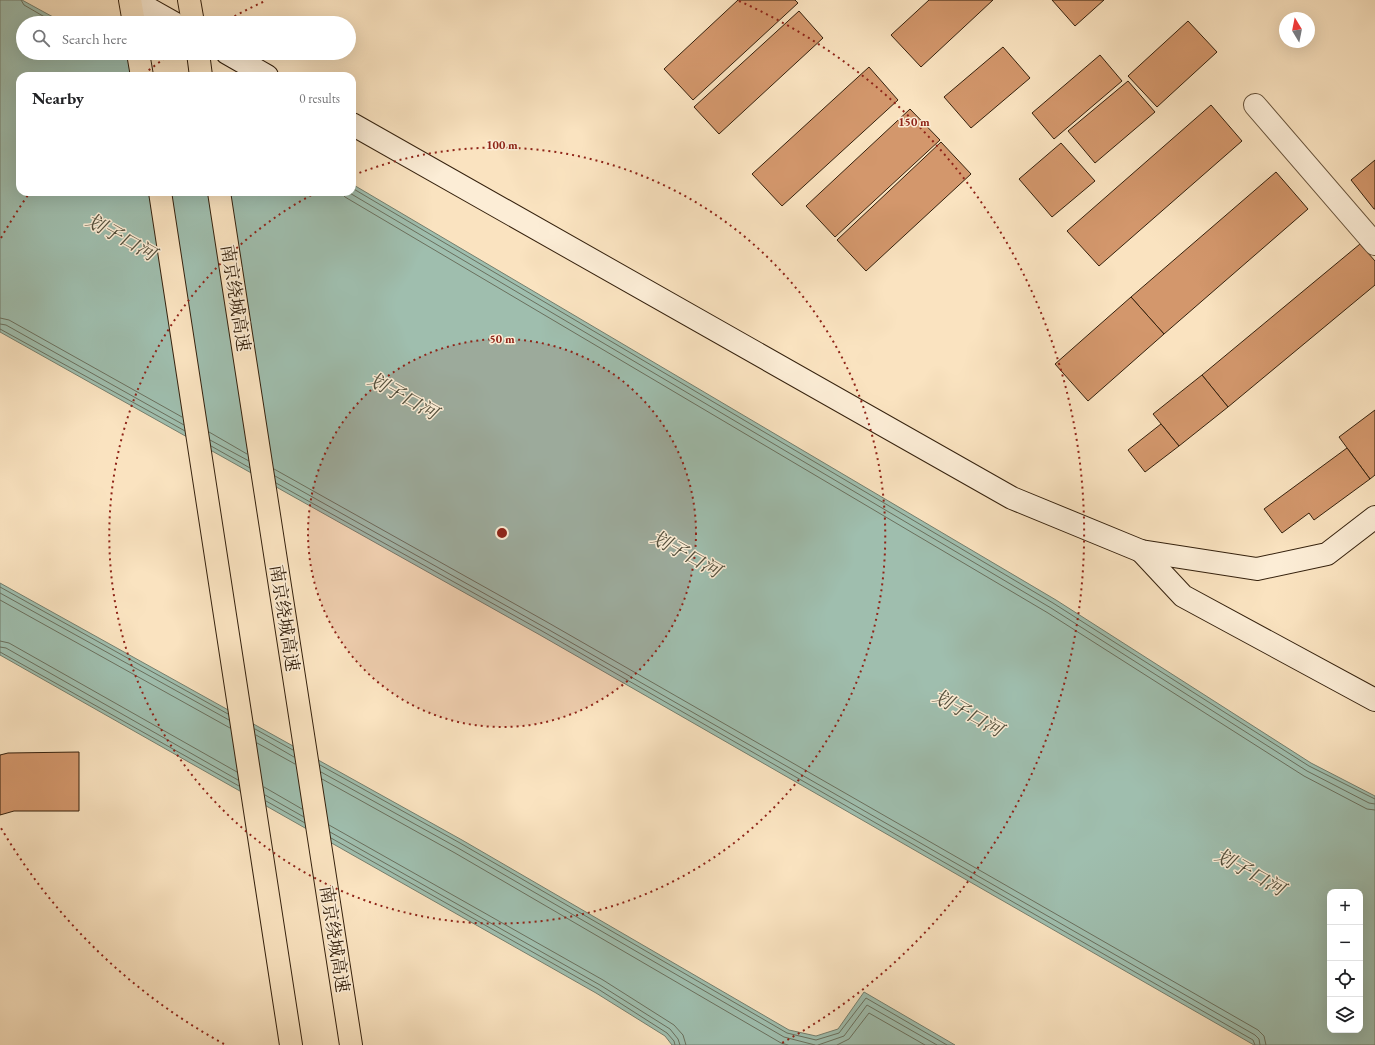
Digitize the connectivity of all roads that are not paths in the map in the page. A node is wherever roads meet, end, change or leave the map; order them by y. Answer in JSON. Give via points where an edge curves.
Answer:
{"nodes":[{"id":1,"x":130,"y":0,"type":"edge"},
{"id":2,"x":133,"y":0,"type":"edge"},
{"id":3,"x":189,"y":0,"type":"edge"},
{"id":4,"x":133,"y":16,"type":"edge"},
{"id":5,"x":162,"y":16,"type":"edge"},
{"id":6,"x":192,"y":16,"type":"edge"},
{"id":7,"x":139,"y":60,"type":"edge"},
{"id":8,"x":199,"y":60,"type":"edge"},
{"id":9,"x":239,"y":60,"type":"edge"},
{"id":10,"x":141,"y":72,"type":"edge"},
{"id":11,"x":200,"y":72,"type":"edge"},
{"id":12,"x":261,"y":72,"type":"edge"},
{"id":13,"x":1255,"y":105,"type":"dead end"},
{"id":14,"x":356,"y":126,"type":"edge"},
{"id":15,"x":161,"y":196,"type":"edge"},
{"id":16,"x":220,"y":196,"type":"edge"},
{"id":17,"x":1375,"y":244,"type":"edge"},
{"id":18,"x":1375,"y":517,"type":"edge"},
{"id":19,"x":1141,"y":551,"type":"junction"},
{"id":20,"x":1375,"y":700,"type":"edge"},
{"id":21,"x":291,"y":1045,"type":"edge"},
{"id":22,"x":351,"y":1045,"type":"edge"}],
"edges":[{"from":1,"to":4,"type":"highway"},
{"from":2,"to":5,"type":"main road"},
{"from":3,"to":6,"type":"highway"},
{"from":7,"to":10,"type":"highway"},
{"from":8,"to":11,"type":"highway"},
{"from":9,"to":12,"type":"main road"},
{"from":13,"to":17,"type":"main road"},
{"from":14,"to":19,"type":"main road","via":[[1012,498]]},
{"from":15,"to":21,"type":"highway"},
{"from":16,"to":22,"type":"highway","name":"南京绕城高速"},
{"from":18,"to":19,"type":"main road","via":[[1327,554],[1257,569]]},
{"from":19,"to":20,"type":"main road","via":[[1183,596]]}]}
